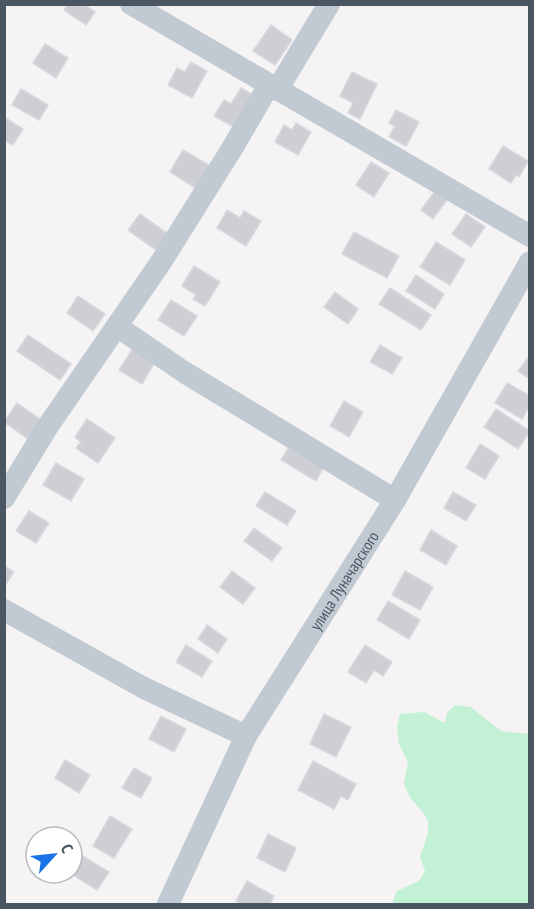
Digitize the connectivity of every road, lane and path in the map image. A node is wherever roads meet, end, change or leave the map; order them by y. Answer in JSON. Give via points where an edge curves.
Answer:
{"nodes":[{"id":1,"x":130,"y":4,"type":"edge"},
{"id":2,"x":329,"y":4,"type":"edge"},
{"id":3,"x":273,"y":87,"type":"junction"},
{"id":4,"x":530,"y":236,"type":"edge"},
{"id":5,"x":530,"y":262,"type":"edge"},
{"id":6,"x":118,"y":327,"type":"junction"},
{"id":7,"x":4,"y":498,"type":"edge"},
{"id":8,"x":395,"y":500,"type":"junction"},
{"id":9,"x":4,"y":610,"type":"edge"},
{"id":10,"x":246,"y":736,"type":"junction"},
{"id":11,"x":168,"y":904,"type":"edge"}],
"edges":[{"from":1,"to":3,"type":"street"},
{"from":2,"to":3,"type":"street"},
{"from":3,"to":4,"type":"street"},
{"from":3,"to":6,"type":"street"},
{"from":5,"to":8,"type":"street","name":"улица Луначарского"},
{"from":6,"to":7,"type":"street","via":[[48,426]]},
{"from":6,"to":8,"type":"street","via":[[184,372]]},
{"from":8,"to":10,"type":"street","name":"улица Луначарского"},
{"from":9,"to":10,"type":"street","via":[[144,688]]},
{"from":10,"to":11,"type":"street","name":"улица Луначарского"}]}
